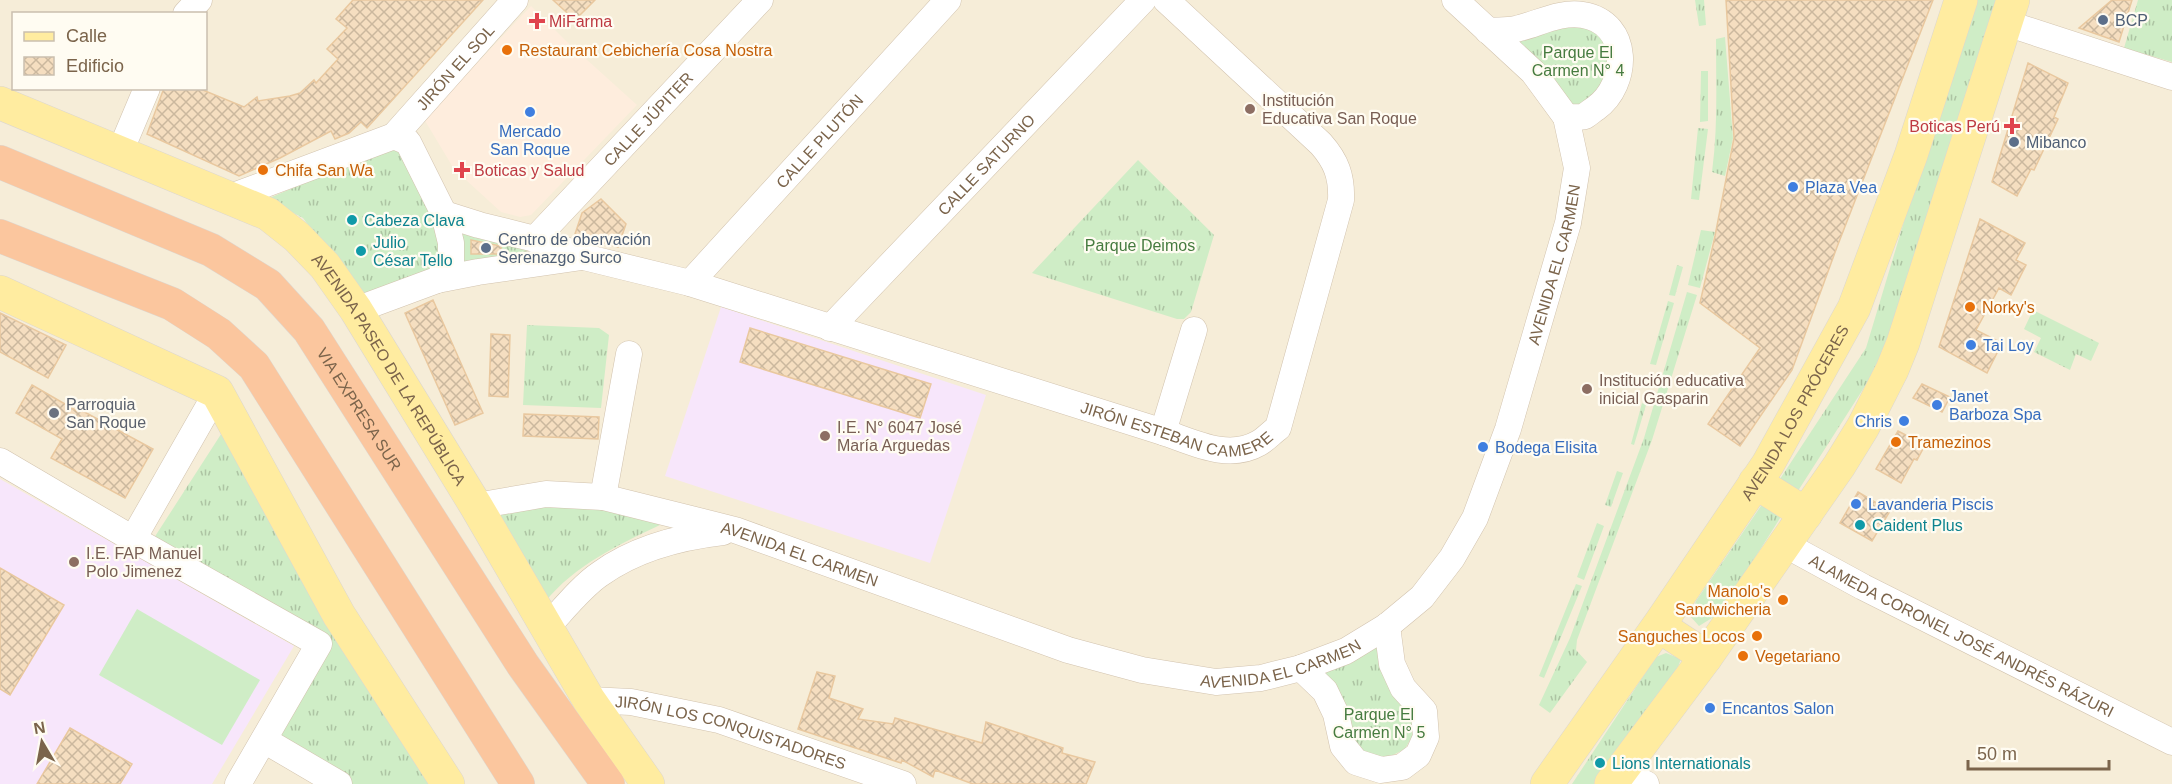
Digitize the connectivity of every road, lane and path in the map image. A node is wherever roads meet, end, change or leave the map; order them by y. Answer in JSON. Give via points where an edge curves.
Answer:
{"nodes":[{"id":1,"x":199,"y":0,"type":"edge"},
{"id":2,"x":515,"y":0,"type":"edge"},
{"id":3,"x":760,"y":0,"type":"edge"},
{"id":4,"x":948,"y":0,"type":"edge"},
{"id":5,"x":1143,"y":0,"type":"edge"},
{"id":6,"x":1166,"y":0,"type":"edge"},
{"id":7,"x":1455,"y":0,"type":"edge"},
{"id":8,"x":1961,"y":0,"type":"edge"},
{"id":9,"x":188,"y":12,"type":"edge"},
{"id":10,"x":2009,"y":12,"type":"edge"},
{"id":11,"x":1488,"y":31,"type":"junction"},
{"id":12,"x":2172,"y":77,"type":"edge"},
{"id":13,"x":146,"y":90,"type":"edge"},
{"id":14,"x":0,"y":103,"type":"edge"},
{"id":15,"x":1566,"y":117,"type":"junction"},
{"id":16,"x":394,"y":136,"type":"junction"},
{"id":17,"x":120,"y":152,"type":"junction"},
{"id":18,"x":0,"y":162,"type":"edge"},
{"id":19,"x":228,"y":198,"type":"junction"},
{"id":20,"x":444,"y":214,"type":"junction"},
{"id":21,"x":0,"y":236,"type":"edge"},
{"id":22,"x":536,"y":239,"type":"junction"},
{"id":23,"x":584,"y":257,"type":"junction"},
{"id":24,"x":437,"y":280,"type":"junction"},
{"id":25,"x":690,"y":283,"type":"junction"},
{"id":26,"x":0,"y":292,"type":"edge"},
{"id":27,"x":356,"y":310,"type":"junction"},
{"id":28,"x":830,"y":328,"type":"junction"},
{"id":29,"x":1194,"y":330,"type":"dead end"},
{"id":30,"x":628,"y":354,"type":"dead end"},
{"id":31,"x":217,"y":392,"type":"junction"},
{"id":32,"x":1163,"y":432,"type":"junction"},
{"id":33,"x":0,"y":461,"type":"edge"},
{"id":34,"x":1755,"y":482,"type":"junction"},
{"id":35,"x":603,"y":497,"type":"junction"},
{"id":36,"x":476,"y":506,"type":"junction"},
{"id":37,"x":1806,"y":514,"type":"junction"},
{"id":38,"x":735,"y":530,"type":"junction"},
{"id":39,"x":133,"y":539,"type":"junction"},
{"id":40,"x":1784,"y":544,"type":"junction"},
{"id":41,"x":1387,"y":626,"type":"junction"},
{"id":42,"x":1659,"y":626,"type":"junction"},
{"id":43,"x":547,"y":627,"type":"junction"},
{"id":44,"x":1706,"y":657,"type":"junction"},
{"id":45,"x":1301,"y":668,"type":"junction"},
{"id":46,"x":589,"y":700,"type":"junction"},
{"id":47,"x":264,"y":740,"type":"junction"},
{"id":48,"x":2172,"y":742,"type":"edge"},
{"id":49,"x":849,"y":774,"type":"edge"},
{"id":50,"x":1626,"y":780,"type":"edge"},
{"id":51,"x":238,"y":784,"type":"edge"},
{"id":52,"x":339,"y":784,"type":"edge"},
{"id":53,"x":448,"y":784,"type":"edge"},
{"id":54,"x":518,"y":784,"type":"edge"},
{"id":55,"x":608,"y":784,"type":"edge"},
{"id":56,"x":648,"y":784,"type":"edge"},
{"id":57,"x":903,"y":784,"type":"edge"},
{"id":58,"x":1547,"y":784,"type":"edge"}],
"edges":[{"from":1,"to":9,"type":"street"},
{"from":2,"to":16,"type":"street","name":"JIRÓN EL SOL"},
{"from":3,"to":22,"type":"street","name":"CALLE JÚPITER"},
{"from":4,"to":25,"type":"street","name":"CALLE PLUTÓN"},
{"from":5,"to":28,"type":"street","name":"CALLE SATURNO"},
{"from":6,"to":32,"type":"street","name":"JIRÓN ESTEBAN CAMERE","via":[[1321,144],[1342,182],[1341,200],[1278,428],[1259,443],[1236,450],[1216,450]]},
{"from":7,"to":11,"type":"street","name":"AVENIDA EL CARMEN"},
{"from":8,"to":34,"type":"main road","name":"AVENIDA LOS PRÓCERES","via":[[1911,155],[1854,308]]},
{"from":10,"to":12,"type":"street"},
{"from":10,"to":37,"type":"main road","via":[[1892,370],[1863,427]]},
{"from":11,"to":15,"type":"street","name":"AVENIDA EL CARMEN","via":[[1533,72]]},
{"from":11,"to":15,"type":"street","via":[[1514,29],[1567,14],[1586,15],[1617,37],[1621,57],[1618,80],[1604,102],[1585,116]]},
{"from":13,"to":17,"type":"street"},
{"from":14,"to":17,"type":"main road","name":"AVENIDA PASEO DE LA REPÚBLICA"},
{"from":15,"to":41,"type":"street","name":"AVENIDA EL CARMEN","via":[[1577,168],[1568,223],[1508,429],[1475,518],[1452,558],[1422,597]]},
{"from":16,"to":19,"type":"street"},
{"from":16,"to":20,"type":"street","via":[[408,142]]},
{"from":17,"to":19,"type":"main road","name":"AVENIDA PASEO DE LA REPÚBLICA"},
{"from":18,"to":55,"type":"highway","name":"VIA EXPRESA SUR","via":[[211,250],[268,285],[309,330],[523,664]]},
{"from":19,"to":27,"type":"main road","name":"AVENIDA PASEO DE LA REPÚBLICA","via":[[268,214],[297,237],[325,266]]},
{"from":20,"to":22,"type":"street","name":"JIRÓN ESTEBAN CAMERE"},
{"from":20,"to":24,"type":"street","via":[[451,263]]},
{"from":21,"to":54,"type":"highway","via":[[172,304],[219,334],[254,366]]},
{"from":22,"to":23,"type":"street","name":"JIRÓN ESTEBAN CAMERE"},
{"from":23,"to":24,"type":"street","name":"JIRÓN ESTEBAN CAMERE"},
{"from":23,"to":25,"type":"street","name":"JIRÓN ESTEBAN CAMERE"},
{"from":24,"to":27,"type":"street","name":"JIRÓN ESTEBAN CAMERE"},
{"from":25,"to":28,"type":"street","name":"JIRÓN ESTEBAN CAMERE"},
{"from":26,"to":31,"type":"main road"},
{"from":27,"to":36,"type":"main road","name":"AVENIDA PASEO DE LA REPÚBLICA"},
{"from":28,"to":32,"type":"street","name":"JIRÓN ESTEBAN CAMERE"},
{"from":29,"to":32,"type":"street"},
{"from":30,"to":35,"type":"street"},
{"from":31,"to":39,"type":"street"},
{"from":31,"to":53,"type":"main road","via":[[339,615]]},
{"from":33,"to":39,"type":"street"},
{"from":34,"to":37,"type":"main road"},
{"from":34,"to":42,"type":"main road","name":"AVENIDA LOS PRÓCERES"},
{"from":35,"to":36,"type":"street","name":"AVENIDA EL CARMEN","via":[[546,494]]},
{"from":35,"to":38,"type":"street","name":"AVENIDA EL CARMEN"},
{"from":36,"to":43,"type":"main road","name":"AVENIDA PASEO DE LA REPÚBLICA"},
{"from":37,"to":40,"type":"main road"},
{"from":38,"to":43,"type":"street","via":[[690,536],[648,548],[599,574]]},
{"from":38,"to":45,"type":"street","name":"AVENIDA EL CARMEN","via":[[1068,650],[1142,670],[1216,682],[1261,678]]},
{"from":39,"to":47,"type":"street","via":[[319,644]]},
{"from":40,"to":44,"type":"main road"},
{"from":40,"to":48,"type":"street","name":"ALAMEDA CORONEL JOSÉ ANDRÉS RÁZURI"},
{"from":41,"to":45,"type":"street","name":"AVENIDA EL CARMEN","via":[[1346,651]]},
{"from":41,"to":45,"type":"street","via":[[1392,664],[1403,688],[1424,711],[1426,737],[1418,755],[1402,767],[1381,770],[1356,762],[1343,746],[1336,714],[1325,691]]},
{"from":42,"to":44,"type":"main road"},
{"from":42,"to":58,"type":"main road","name":"AVENIDA LOS PRÓCERES"},
{"from":43,"to":46,"type":"main road","name":"AVENIDA PASEO DE LA REPÚBLICA"},
{"from":44,"to":50,"type":"main road"},
{"from":46,"to":49,"type":"street","name":"JIRÓN LOS CONQUISTADORES","via":[[631,702],[719,720]]},
{"from":46,"to":56,"type":"main road","name":"AVENIDA PASEO DE LA REPÚBLICA"},
{"from":47,"to":51,"type":"street"},
{"from":47,"to":52,"type":"street"},
{"from":49,"to":57,"type":"street","name":"JIRÓN LOS CONQUISTADORES"}]}
